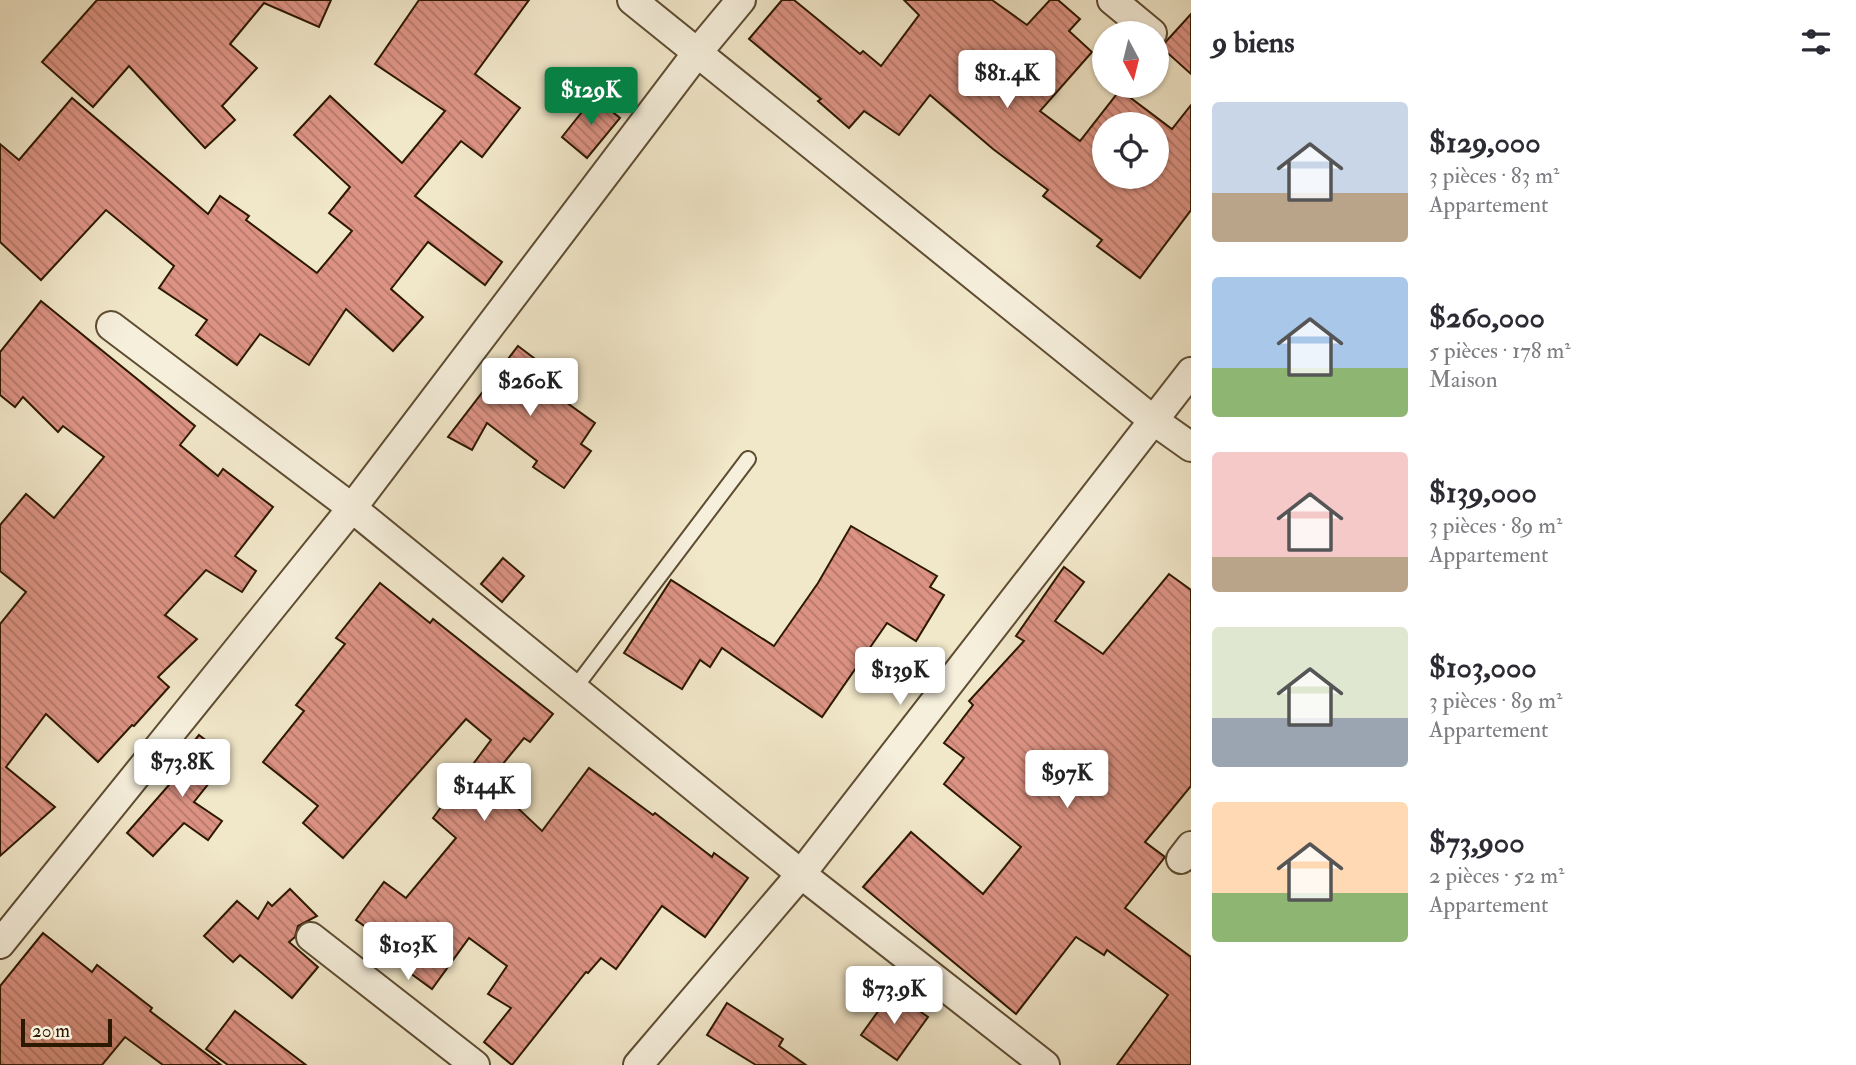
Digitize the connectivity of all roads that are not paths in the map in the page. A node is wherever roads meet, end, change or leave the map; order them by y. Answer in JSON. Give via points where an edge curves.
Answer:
{"nodes":[{"id":1,"x":632,"y":0,"type":"edge"},
{"id":2,"x":741,"y":0,"type":"edge"},
{"id":3,"x":1112,"y":0,"type":"edge"},
{"id":4,"x":1137,"y":21,"type":"edge"},
{"id":5,"x":697,"y":53,"type":"junction"},
{"id":6,"x":111,"y":326,"type":"dead end"},
{"id":7,"x":1191,"y":372,"type":"edge"},
{"id":8,"x":1153,"y":420,"type":"junction"},
{"id":9,"x":1191,"y":447,"type":"edge"},
{"id":10,"x":748,"y":459,"type":"dead end"},
{"id":11,"x":352,"y":508,"type":"junction"},
{"id":12,"x":574,"y":689,"type":"junction"},
{"id":13,"x":801,"y":874,"type":"junction"},
{"id":14,"x":311,"y":937,"type":"dead end"},
{"id":15,"x":0,"y":944,"type":"edge"},
{"id":16,"x":475,"y":1065,"type":"edge"},
{"id":17,"x":638,"y":1065,"type":"edge"},
{"id":18,"x":1045,"y":1065,"type":"edge"}],
"edges":[{"from":1,"to":5,"type":"street"},
{"from":2,"to":5,"type":"street"},
{"from":3,"to":4,"type":"street"},
{"from":5,"to":8,"type":"street"},
{"from":5,"to":11,"type":"street"},
{"from":6,"to":11,"type":"street"},
{"from":7,"to":8,"type":"street"},
{"from":8,"to":9,"type":"street"},
{"from":8,"to":13,"type":"street"},
{"from":10,"to":12,"type":"lane"},
{"from":11,"to":12,"type":"street"},
{"from":11,"to":15,"type":"street"},
{"from":12,"to":13,"type":"street"},
{"from":13,"to":17,"type":"street"},
{"from":13,"to":18,"type":"street"},
{"from":14,"to":16,"type":"street"}]}
